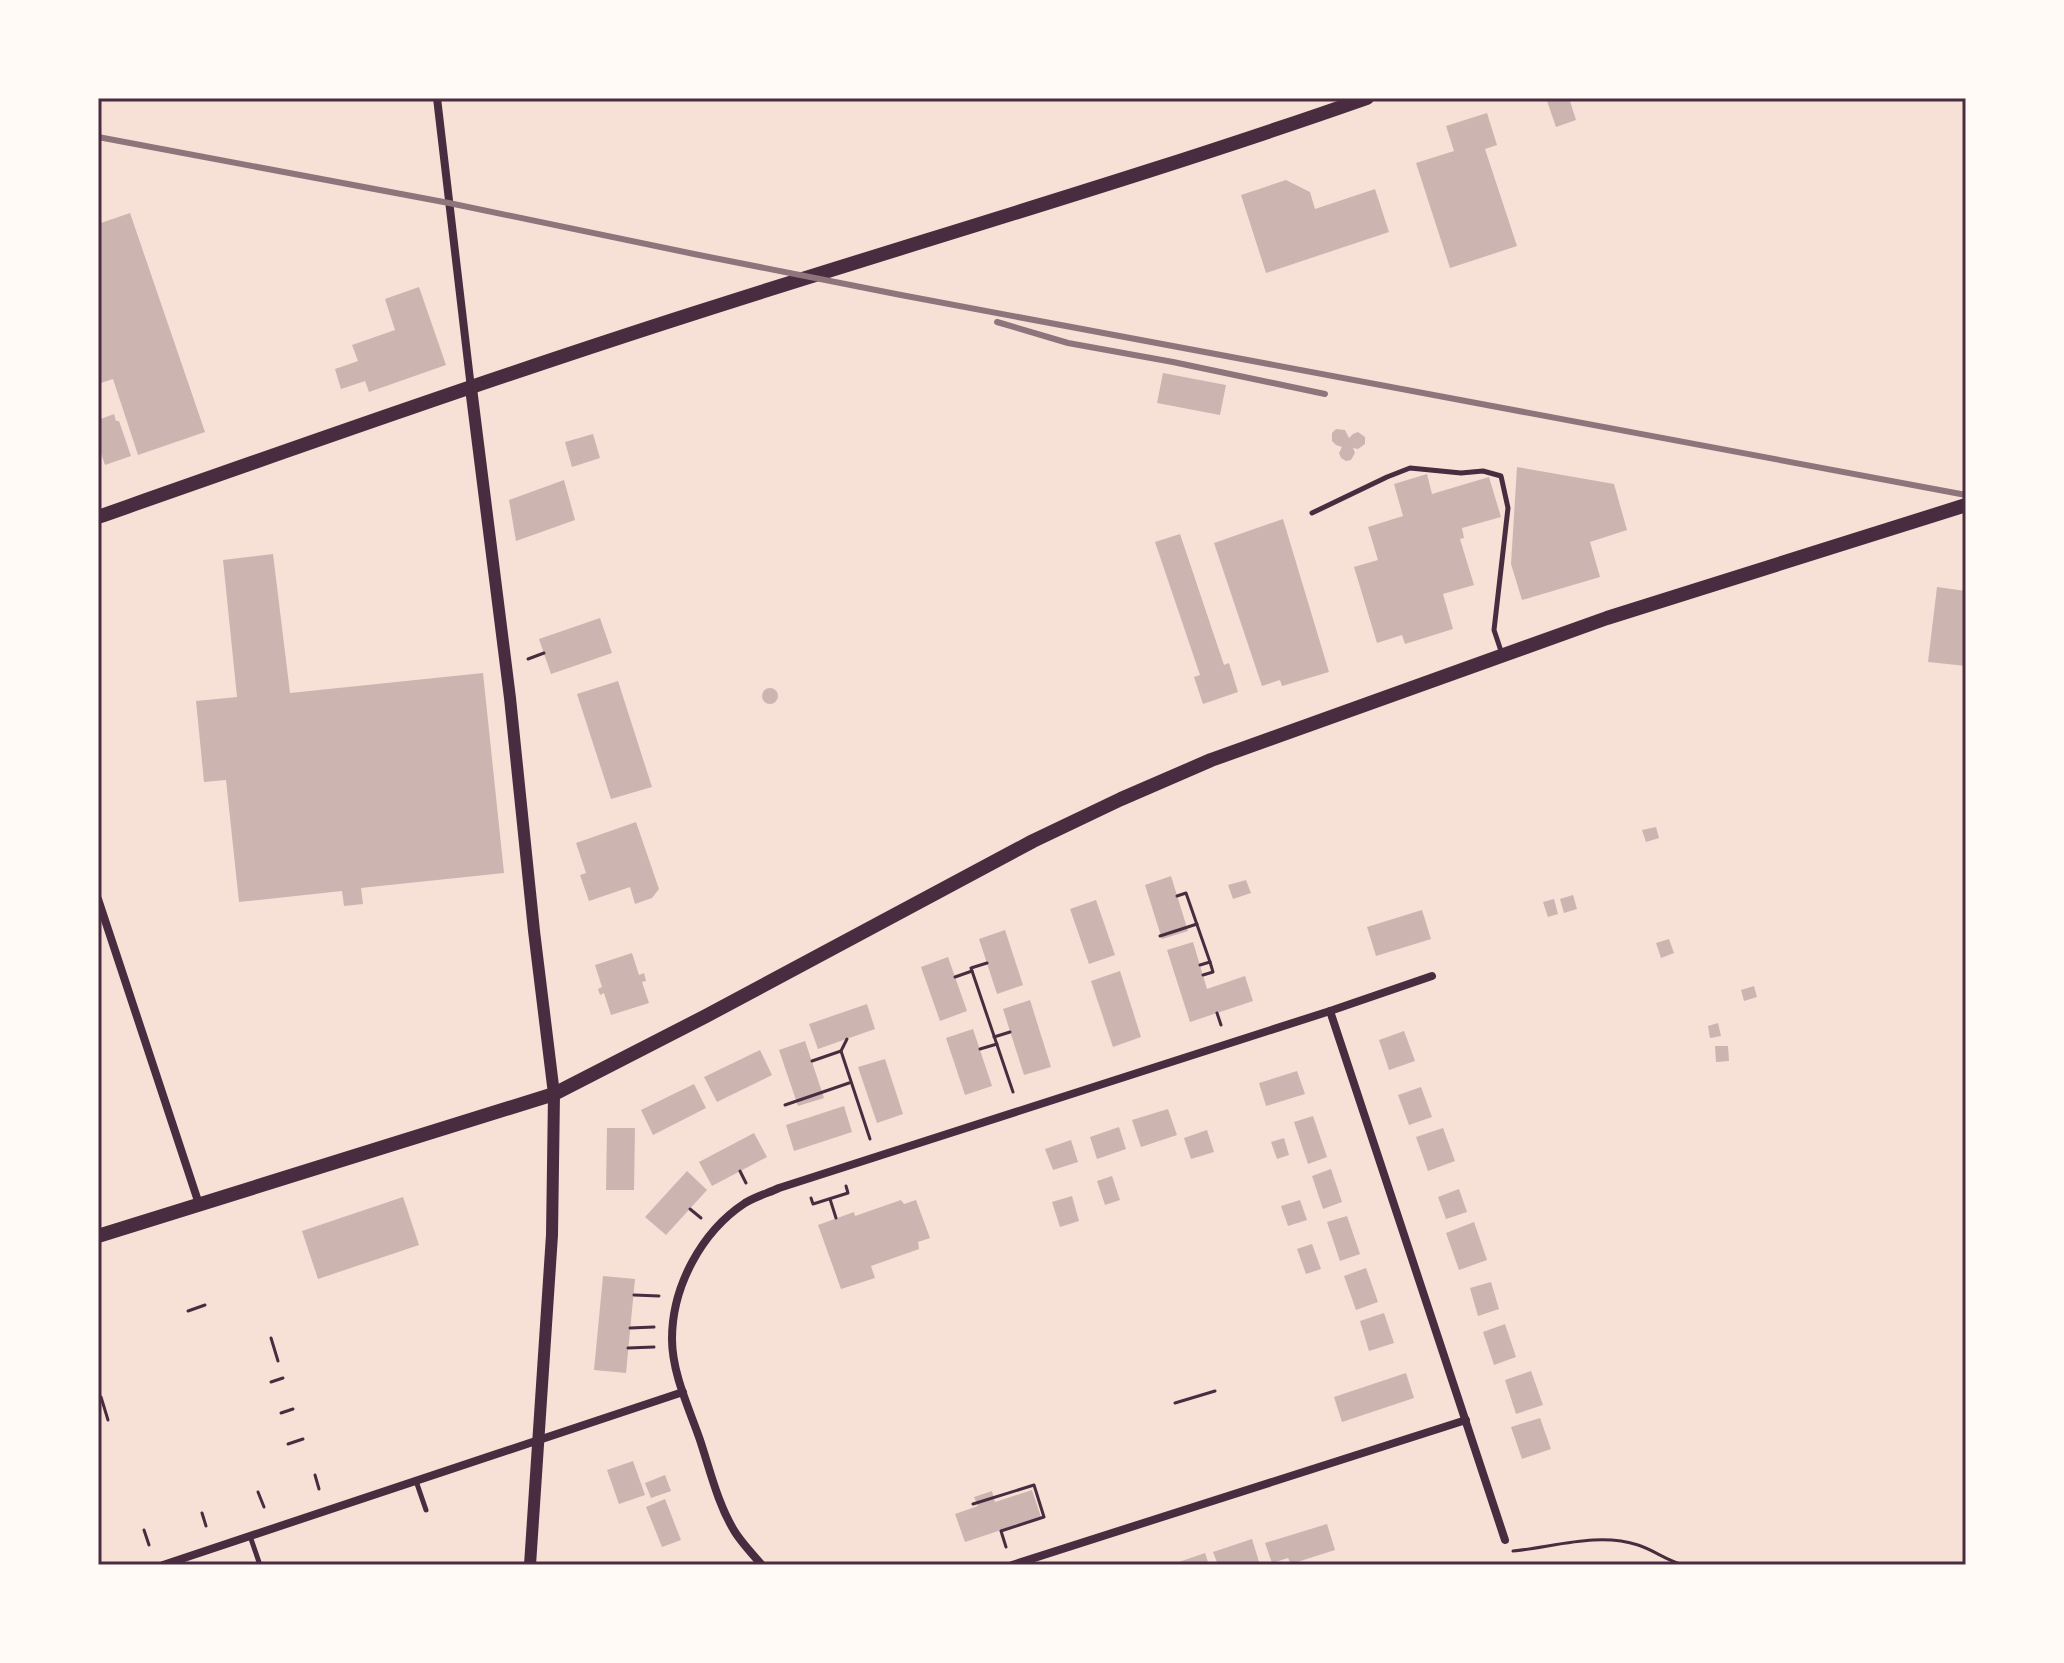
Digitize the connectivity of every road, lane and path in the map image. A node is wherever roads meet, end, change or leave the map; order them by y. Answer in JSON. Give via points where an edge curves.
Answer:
{"nodes":[{"id":1,"x":437,"y":98,"type":"edge"},
{"id":2,"x":1367,"y":98,"type":"edge"},
{"id":3,"x":1342,"y":102,"type":"edge"},
{"id":4,"x":471,"y":388,"type":"junction"},
{"id":5,"x":1966,"y":505,"type":"edge"},
{"id":6,"x":1312,"y":513,"type":"dead end"},
{"id":7,"x":98,"y":517,"type":"edge"},
{"id":8,"x":544,"y":653,"type":"dead end"},
{"id":9,"x":1502,"y":655,"type":"junction"},
{"id":10,"x":528,"y":659,"type":"dead end"},
{"id":11,"x":1177,"y":896,"type":"dead end"},
{"id":12,"x":98,"y":899,"type":"edge"},
{"id":13,"x":1197,"y":924,"type":"junction"},
{"id":14,"x":1160,"y":936,"type":"dead end"},
{"id":15,"x":1210,"y":962,"type":"junction"},
{"id":16,"x":987,"y":963,"type":"dead end"},
{"id":17,"x":1200,"y":965,"type":"dead end"},
{"id":18,"x":972,"y":971,"type":"junction"},
{"id":19,"x":1203,"y":975,"type":"dead end"},
{"id":20,"x":1432,"y":976,"type":"dead end"},
{"id":21,"x":955,"y":977,"type":"dead end"},
{"id":22,"x":1330,"y":1011,"type":"junction"},
{"id":23,"x":1217,"y":1013,"type":"dead end"},
{"id":24,"x":1221,"y":1025,"type":"dead end"},
{"id":25,"x":1010,"y":1032,"type":"dead end"},
{"id":26,"x":994,"y":1037,"type":"junction"},
{"id":27,"x":847,"y":1039,"type":"dead end"},
{"id":28,"x":997,"y":1044,"type":"junction"},
{"id":29,"x":980,"y":1049,"type":"dead end"},
{"id":30,"x":841,"y":1051,"type":"junction"},
{"id":31,"x":812,"y":1061,"type":"dead end"},
{"id":32,"x":851,"y":1082,"type":"junction"},
{"id":33,"x":1013,"y":1092,"type":"dead end"},
{"id":34,"x":554,"y":1094,"type":"junction"},
{"id":35,"x":785,"y":1105,"type":"dead end"},
{"id":36,"x":870,"y":1139,"type":"dead end"},
{"id":37,"x":740,"y":1171,"type":"dead end"},
{"id":38,"x":746,"y":1183,"type":"dead end"},
{"id":39,"x":846,"y":1186,"type":"dead end"},
{"id":40,"x":811,"y":1198,"type":"dead end"},
{"id":41,"x":830,"y":1199,"type":"junction"},
{"id":42,"x":199,"y":1204,"type":"junction"},
{"id":43,"x":690,"y":1209,"type":"dead end"},
{"id":44,"x":701,"y":1218,"type":"dead end"},
{"id":45,"x":836,"y":1218,"type":"dead end"},
{"id":46,"x":98,"y":1236,"type":"edge"},
{"id":47,"x":634,"y":1295,"type":"dead end"},
{"id":48,"x":659,"y":1296,"type":"dead end"},
{"id":49,"x":205,"y":1305,"type":"dead end"},
{"id":50,"x":188,"y":1311,"type":"dead end"},
{"id":51,"x":654,"y":1327,"type":"dead end"},
{"id":52,"x":630,"y":1328,"type":"dead end"},
{"id":53,"x":271,"y":1338,"type":"dead end"},
{"id":54,"x":654,"y":1347,"type":"dead end"},
{"id":55,"x":628,"y":1348,"type":"dead end"},
{"id":56,"x":278,"y":1361,"type":"dead end"},
{"id":57,"x":283,"y":1378,"type":"dead end"},
{"id":58,"x":271,"y":1382,"type":"dead end"},
{"id":59,"x":1215,"y":1391,"type":"dead end"},
{"id":60,"x":683,"y":1392,"type":"junction"},
{"id":61,"x":101,"y":1397,"type":"dead end"},
{"id":62,"x":1175,"y":1403,"type":"dead end"},
{"id":63,"x":293,"y":1409,"type":"dead end"},
{"id":64,"x":281,"y":1413,"type":"dead end"},
{"id":65,"x":108,"y":1420,"type":"dead end"},
{"id":66,"x":1466,"y":1420,"type":"junction"},
{"id":67,"x":303,"y":1439,"type":"dead end"},
{"id":68,"x":537,"y":1439,"type":"junction"},
{"id":69,"x":288,"y":1444,"type":"dead end"},
{"id":70,"x":315,"y":1475,"type":"dead end"},
{"id":71,"x":416,"y":1480,"type":"junction"},
{"id":72,"x":319,"y":1489,"type":"dead end"},
{"id":73,"x":258,"y":1492,"type":"dead end"},
{"id":74,"x":973,"y":1504,"type":"dead end"},
{"id":75,"x":264,"y":1507,"type":"dead end"},
{"id":76,"x":426,"y":1510,"type":"dead end"},
{"id":77,"x":202,"y":1513,"type":"dead end"},
{"id":78,"x":206,"y":1526,"type":"dead end"},
{"id":79,"x":144,"y":1530,"type":"dead end"},
{"id":80,"x":250,"y":1536,"type":"junction"},
{"id":81,"x":1505,"y":1540,"type":"dead end"},
{"id":82,"x":149,"y":1545,"type":"dead end"},
{"id":83,"x":1006,"y":1547,"type":"dead end"},
{"id":84,"x":1501,"y":1552,"type":"dead end"},
{"id":85,"x":163,"y":1565,"type":"edge"},
{"id":86,"x":260,"y":1565,"type":"edge"},
{"id":87,"x":530,"y":1565,"type":"edge"},
{"id":88,"x":762,"y":1565,"type":"edge"},
{"id":89,"x":1012,"y":1565,"type":"edge"},
{"id":90,"x":1684,"y":1565,"type":"edge"}],
"edges":[{"from":1,"to":4,"type":"street"},
{"from":2,"to":3,"type":"main road"},
{"from":3,"to":4,"type":"main road","via":[[1278,129]]},
{"from":4,"to":7,"type":"main road"},
{"from":4,"to":34,"type":"street"},
{"from":5,"to":9,"type":"main road"},
{"from":6,"to":9,"type":"lane","via":[[1410,468],[1501,476],[1508,508],[1494,630]]},
{"from":8,"to":10,"type":"path"},
{"from":9,"to":34,"type":"main road","via":[[1211,760],[1121,799]]},
{"from":11,"to":13,"type":"path","via":[[1186,893]]},
{"from":12,"to":42,"type":"street"},
{"from":13,"to":14,"type":"path"},
{"from":13,"to":15,"type":"path"},
{"from":15,"to":17,"type":"path"},
{"from":15,"to":19,"type":"path","via":[[1213,972]]},
{"from":16,"to":18,"type":"path"},
{"from":18,"to":21,"type":"path"},
{"from":18,"to":26,"type":"path"},
{"from":20,"to":22,"type":"street"},
{"from":22,"to":60,"type":"street","via":[[746,1202],[698,1252],[683,1282],[672,1340]]},
{"from":22,"to":66,"type":"street"},
{"from":23,"to":24,"type":"path"},
{"from":25,"to":26,"type":"path"},
{"from":26,"to":28,"type":"path"},
{"from":27,"to":30,"type":"path"},
{"from":28,"to":29,"type":"path"},
{"from":28,"to":33,"type":"path"},
{"from":30,"to":31,"type":"path"},
{"from":30,"to":32,"type":"path"},
{"from":32,"to":35,"type":"path"},
{"from":32,"to":36,"type":"path"},
{"from":34,"to":42,"type":"main road"},
{"from":34,"to":68,"type":"street","via":[[552,1235]]},
{"from":37,"to":38,"type":"path"},
{"from":39,"to":41,"type":"path","via":[[848,1193]]},
{"from":40,"to":41,"type":"path","via":[[813,1204]]},
{"from":41,"to":45,"type":"path"},
{"from":42,"to":46,"type":"main road"},
{"from":43,"to":44,"type":"path"},
{"from":47,"to":48,"type":"path"},
{"from":49,"to":50,"type":"path"},
{"from":51,"to":52,"type":"path"},
{"from":53,"to":56,"type":"path"},
{"from":54,"to":55,"type":"path"},
{"from":57,"to":58,"type":"path"},
{"from":59,"to":62,"type":"path"},
{"from":60,"to":68,"type":"street"},
{"from":60,"to":88,"type":"street","via":[[734,1531]]},
{"from":61,"to":65,"type":"path"},
{"from":63,"to":64,"type":"path"},
{"from":66,"to":81,"type":"street"},
{"from":66,"to":89,"type":"street"},
{"from":67,"to":69,"type":"path"},
{"from":68,"to":71,"type":"street"},
{"from":68,"to":87,"type":"street"},
{"from":70,"to":72,"type":"path"},
{"from":71,"to":76,"type":"lane"},
{"from":71,"to":80,"type":"street"},
{"from":73,"to":75,"type":"path"},
{"from":74,"to":83,"type":"path","via":[[1034,1485],[1044,1517],[1001,1531]]},
{"from":77,"to":78,"type":"path"},
{"from":79,"to":82,"type":"path"},
{"from":80,"to":85,"type":"street"},
{"from":80,"to":86,"type":"lane"},
{"from":84,"to":90,"type":"path","via":[[1617,1540]]}]}
